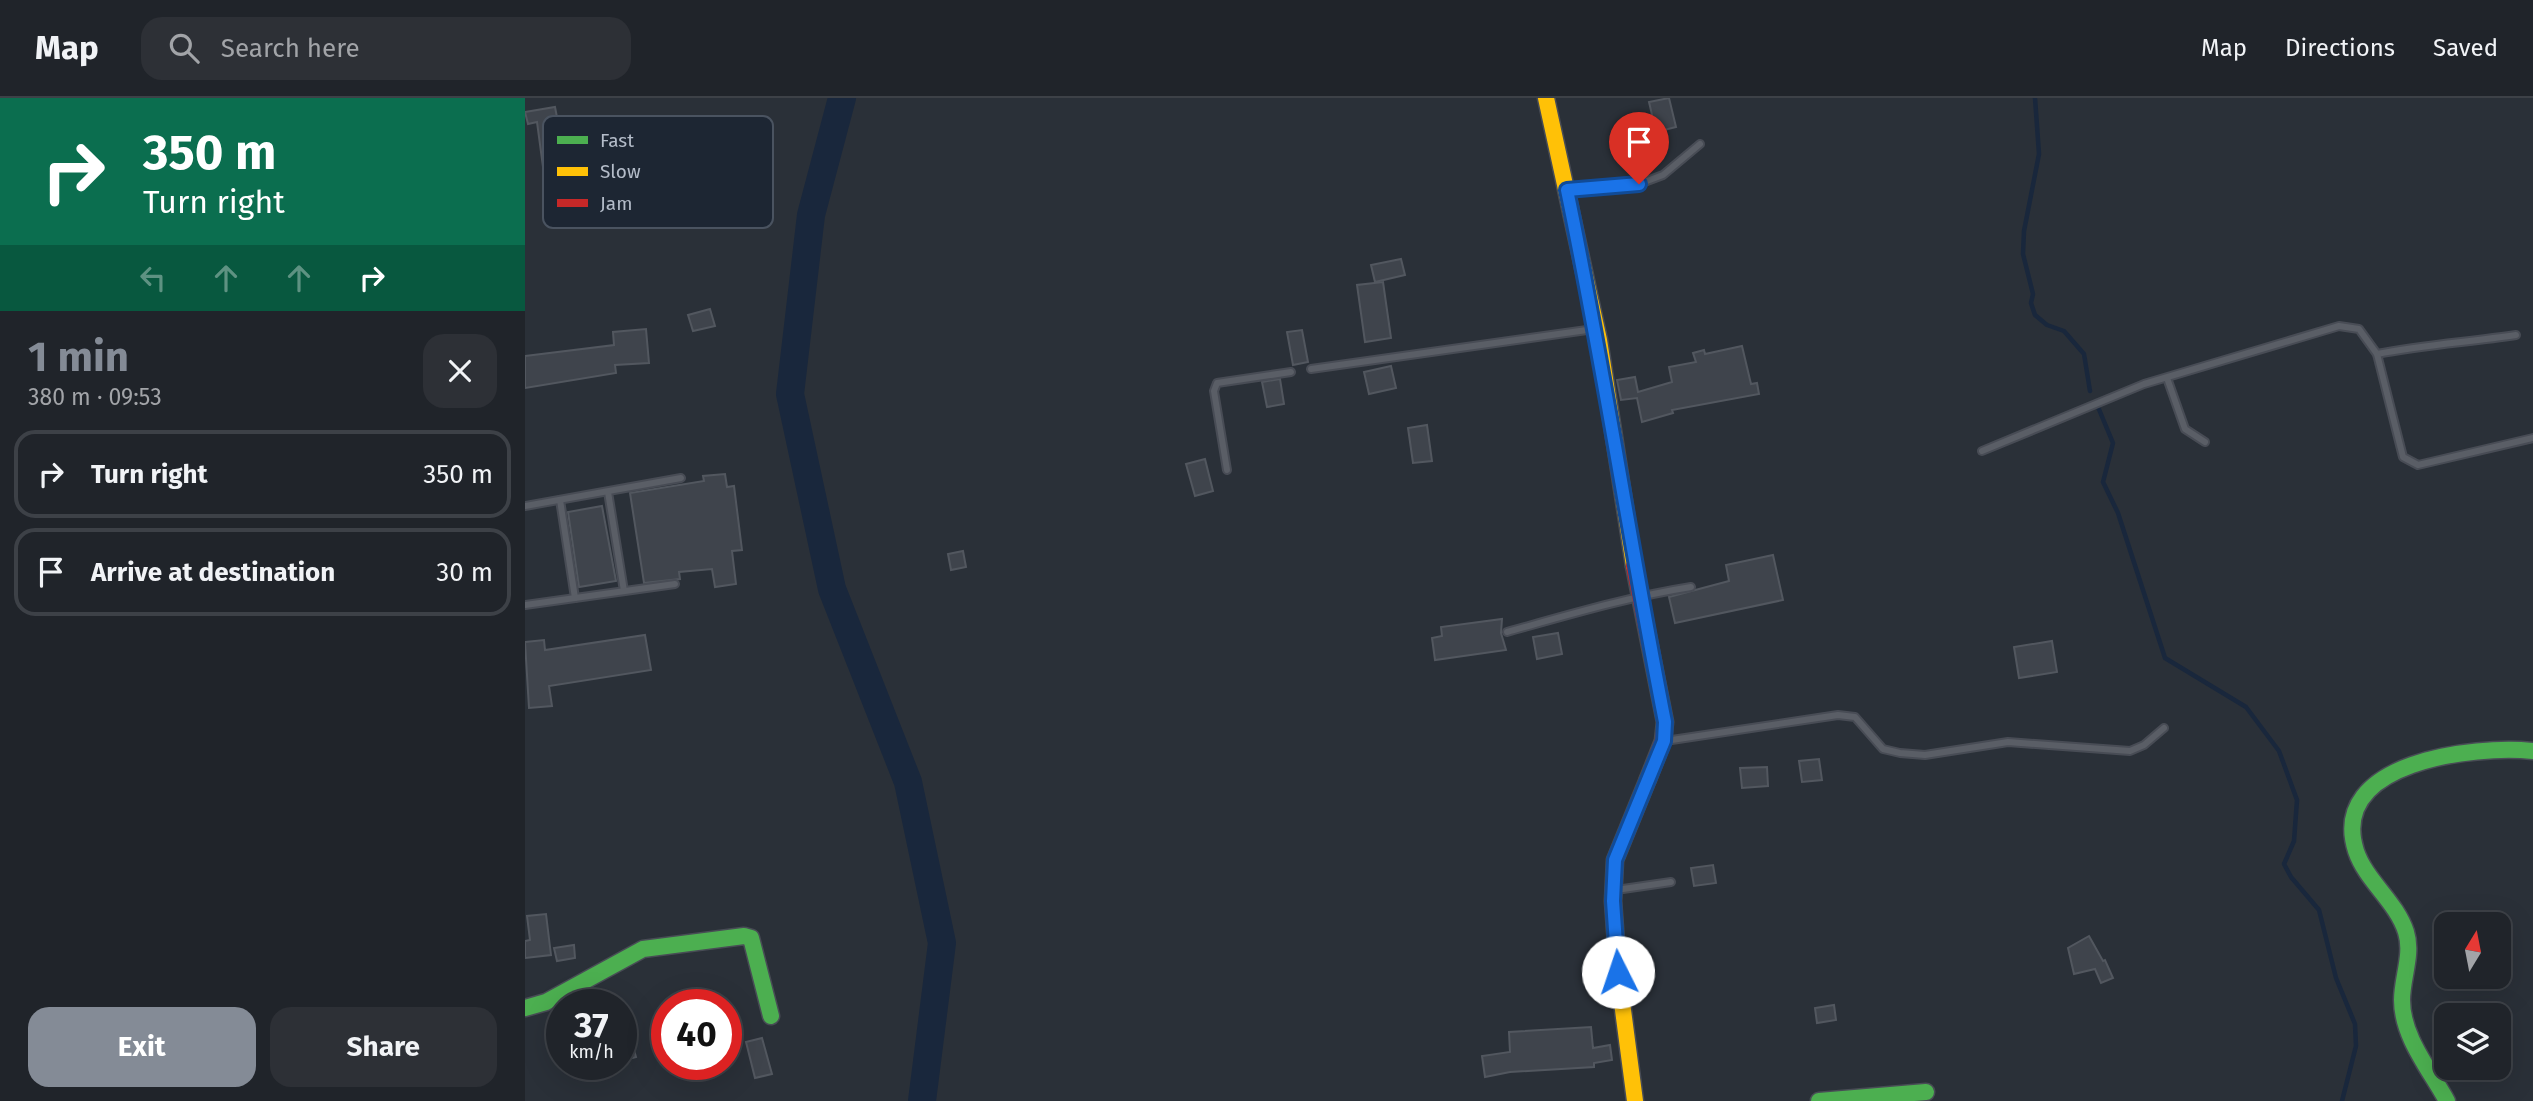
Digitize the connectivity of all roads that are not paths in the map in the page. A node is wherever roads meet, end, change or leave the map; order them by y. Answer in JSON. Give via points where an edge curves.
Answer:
{"nodes":[{"id":1,"x":1546,"y":98,"type":"edge"},
{"id":2,"x":1700,"y":144,"type":"dead end"},
{"id":3,"x":1567,"y":190,"type":"junction"},
{"id":4,"x":1596,"y":329,"type":"junction"},
{"id":5,"x":2516,"y":335,"type":"dead end"},
{"id":6,"x":2377,"y":354,"type":"junction"},
{"id":7,"x":1311,"y":369,"type":"dead end"},
{"id":8,"x":1291,"y":372,"type":"dead end"},
{"id":9,"x":2167,"y":377,"type":"junction"},
{"id":10,"x":2533,"y":438,"type":"edge"},
{"id":11,"x":2205,"y":442,"type":"dead end"},
{"id":12,"x":1982,"y":451,"type":"dead end"},
{"id":13,"x":1227,"y":470,"type":"dead end"},
{"id":14,"x":681,"y":478,"type":"dead end"},
{"id":15,"x":608,"y":492,"type":"junction"},
{"id":16,"x":559,"y":500,"type":"junction"},
{"id":17,"x":525,"y":506,"type":"edge"},
{"id":18,"x":675,"y":584,"type":"dead end"},
{"id":19,"x":1691,"y":587,"type":"dead end"},
{"id":20,"x":625,"y":591,"type":"junction"},
{"id":21,"x":1640,"y":595,"type":"junction"},
{"id":22,"x":575,"y":598,"type":"junction"},
{"id":23,"x":525,"y":605,"type":"edge"},
{"id":24,"x":1507,"y":632,"type":"dead end"},
{"id":25,"x":2164,"y":728,"type":"dead end"},
{"id":26,"x":1664,"y":741,"type":"junction"},
{"id":27,"x":2533,"y":751,"type":"edge"},
{"id":28,"x":1671,"y":882,"type":"dead end"},
{"id":29,"x":1614,"y":890,"type":"junction"},
{"id":30,"x":525,"y":1008,"type":"edge"},
{"id":31,"x":771,"y":1016,"type":"dead end"},
{"id":32,"x":1926,"y":1092,"type":"dead end"},
{"id":33,"x":1635,"y":1101,"type":"edge"},
{"id":34,"x":1819,"y":1101,"type":"edge"},
{"id":35,"x":2447,"y":1101,"type":"edge"}],
"edges":[{"from":1,"to":3,"type":"street"},
{"from":2,"to":3,"type":"lane","via":[[1663,175],[1639,184]]},
{"from":3,"to":4,"type":"street"},
{"from":4,"to":7,"type":"lane"},
{"from":4,"to":21,"type":"street"},
{"from":5,"to":6,"type":"lane"},
{"from":6,"to":9,"type":"lane","via":[[2359,329],[2339,326]]},
{"from":6,"to":10,"type":"lane","via":[[2403,457],[2418,465]]},
{"from":8,"to":13,"type":"lane","via":[[1217,383],[1214,391]]},
{"from":9,"to":11,"type":"lane","via":[[2185,429]]},
{"from":9,"to":12,"type":"lane"},
{"from":14,"to":15,"type":"lane"},
{"from":15,"to":16,"type":"lane"},
{"from":15,"to":20,"type":"lane"},
{"from":16,"to":17,"type":"lane"},
{"from":16,"to":22,"type":"lane"},
{"from":18,"to":20,"type":"lane"},
{"from":19,"to":21,"type":"lane"},
{"from":20,"to":22,"type":"lane"},
{"from":21,"to":24,"type":"lane","via":[[1626,603],[1590,608]]},
{"from":21,"to":26,"type":"street","via":[[1665,722]]},
{"from":22,"to":23,"type":"lane"},
{"from":25,"to":26,"type":"lane","via":[[2130,751],[2008,742],[1925,755],[1900,753],[1883,748],[1855,717],[1838,715]]},
{"from":26,"to":29,"type":"street","via":[[1615,860]]},
{"from":27,"to":35,"type":"street","via":[[2495,749],[2402,768],[2374,782],[2359,800],[2354,821],[2356,849],[2406,933],[2402,1005],[2407,1025]]},
{"from":28,"to":29,"type":"lane"},
{"from":29,"to":33,"type":"street","via":[[1618,972]]},
{"from":30,"to":31,"type":"street","via":[[546,1002],[643,948],[744,936],[754,947]]},
{"from":32,"to":34,"type":"street"}]}
